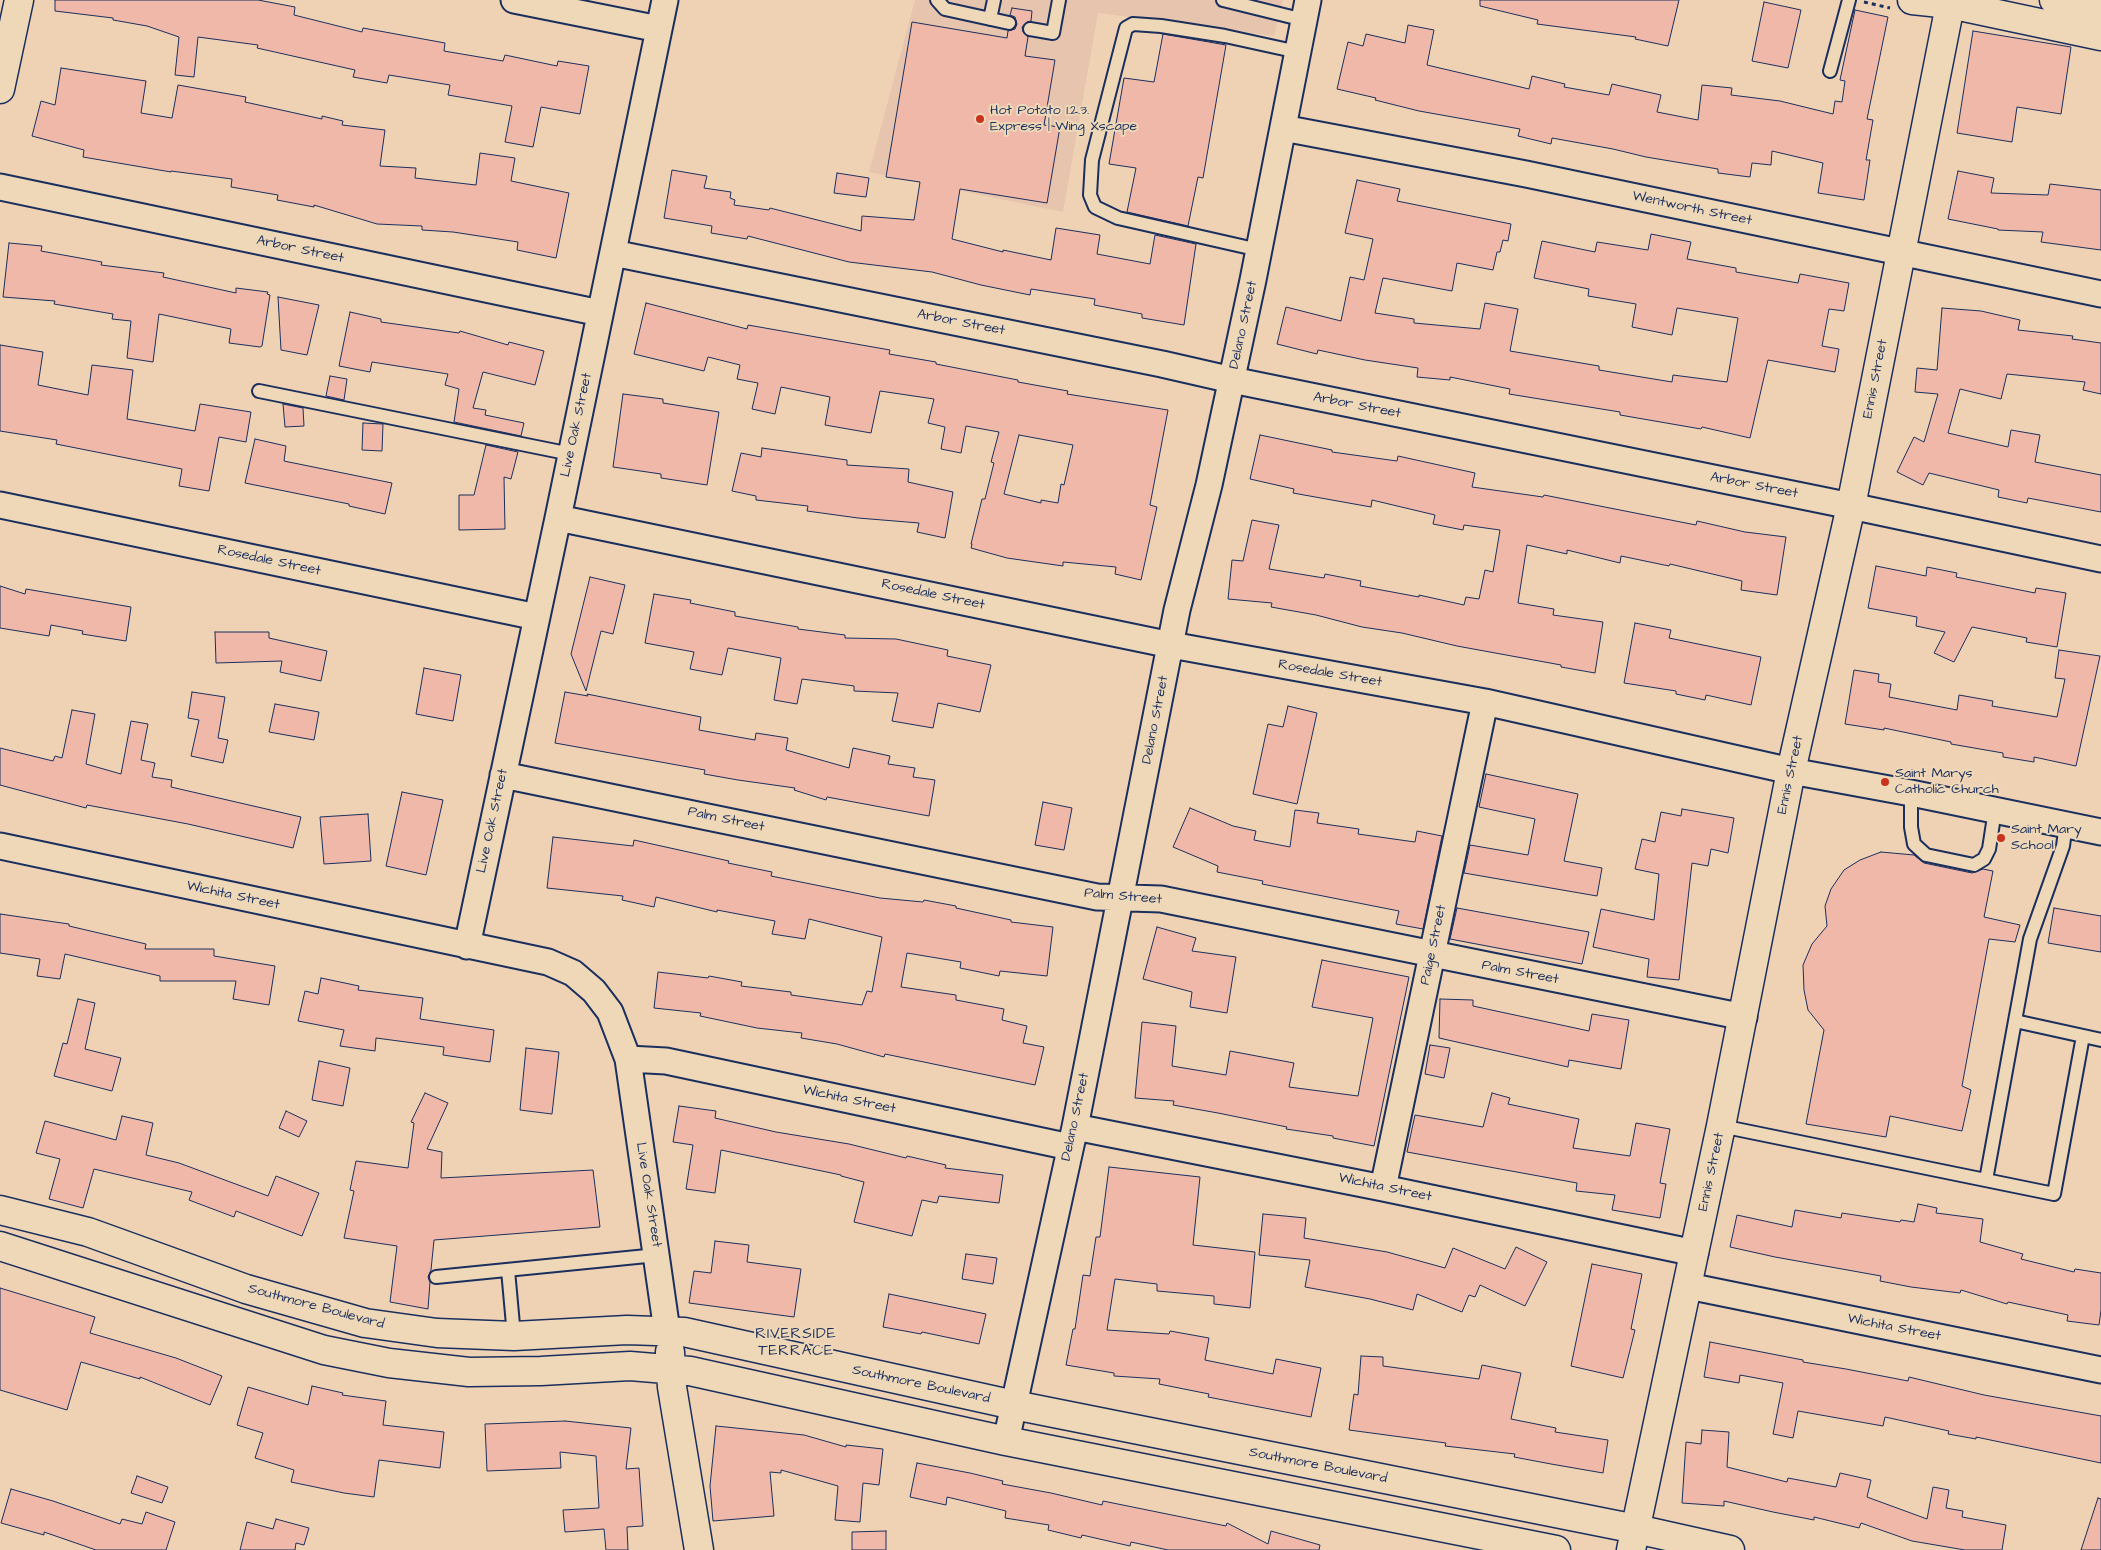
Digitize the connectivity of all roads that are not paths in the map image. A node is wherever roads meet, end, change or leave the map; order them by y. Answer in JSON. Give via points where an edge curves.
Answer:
{"nodes":[{"id":1,"x":19,"y":0,"type":"edge"},
{"id":2,"x":514,"y":0,"type":"edge"},
{"id":3,"x":665,"y":0,"type":"edge"},
{"id":4,"x":938,"y":0,"type":"edge"},
{"id":5,"x":994,"y":0,"type":"edge"},
{"id":6,"x":1059,"y":0,"type":"edge"},
{"id":7,"x":1223,"y":0,"type":"edge"},
{"id":8,"x":2054,"y":0,"type":"edge"},
{"id":9,"x":1854,"y":1,"type":"edge"},
{"id":10,"x":1950,"y":2,"type":"edge"},
{"id":11,"x":1904,"y":4,"type":"edge"},
{"id":12,"x":1306,"y":10,"type":"edge"},
{"id":13,"x":2101,"y":10,"type":"edge"},
{"id":14,"x":990,"y":19,"type":"junction"},
{"id":15,"x":1009,"y":23,"type":"dead end"},
{"id":16,"x":659,"y":29,"type":"junction"},
{"id":17,"x":1030,"y":29,"type":"dead end"},
{"id":18,"x":2101,"y":36,"type":"edge"},
{"id":19,"x":1298,"y":52,"type":"junction"},
{"id":20,"x":1830,"y":71,"type":"dead end"},
{"id":21,"x":0,"y":89,"type":"edge"},
{"id":22,"x":1283,"y":128,"type":"junction"},
{"id":23,"x":0,"y":187,"type":"edge"},
{"id":24,"x":1259,"y":250,"type":"junction"},
{"id":25,"x":613,"y":253,"type":"junction"},
{"id":26,"x":1901,"y":253,"type":"junction"},
{"id":27,"x":2101,"y":294,"type":"edge"},
{"id":28,"x":600,"y":313,"type":"junction"},
{"id":29,"x":1232,"y":380,"type":"junction"},
{"id":30,"x":259,"y":391,"type":"dead end"},
{"id":31,"x":571,"y":454,"type":"junction"},
{"id":32,"x":0,"y":506,"type":"edge"},
{"id":33,"x":1850,"y":506,"type":"junction"},
{"id":34,"x":558,"y":518,"type":"junction"},
{"id":35,"x":2101,"y":559,"type":"edge"},
{"id":36,"x":537,"y":617,"type":"junction"},
{"id":37,"x":1171,"y":644,"type":"junction"},
{"id":38,"x":1485,"y":702,"type":"junction"},
{"id":39,"x":1791,"y":772,"type":"junction"},
{"id":40,"x":503,"y":775,"type":"junction"},
{"id":41,"x":1911,"y":793,"type":"junction"},
{"id":42,"x":1995,"y":810,"type":"junction"},
{"id":43,"x":2066,"y":824,"type":"junction"},
{"id":44,"x":2101,"y":832,"type":"edge"},
{"id":45,"x":0,"y":846,"type":"edge"},
{"id":46,"x":1121,"y":898,"type":"junction"},
{"id":47,"x":467,"y":946,"type":"junction"},
{"id":48,"x":1432,"y":955,"type":"junction"},
{"id":49,"x":1744,"y":1017,"type":"junction"},
{"id":50,"x":2014,"y":1022,"type":"junction"},
{"id":51,"x":2083,"y":1036,"type":"junction"},
{"id":52,"x":2101,"y":1040,"type":"edge"},
{"id":53,"x":628,"y":1059,"type":"junction"},
{"id":54,"x":1721,"y":1126,"type":"junction"},
{"id":55,"x":1073,"y":1137,"type":"junction"},
{"id":56,"x":1986,"y":1180,"type":"junction"},
{"id":57,"x":1383,"y":1188,"type":"junction"},
{"id":58,"x":0,"y":1210,"type":"edge"},
{"id":59,"x":0,"y":1246,"type":"edge"},
{"id":60,"x":1695,"y":1253,"type":"junction"},
{"id":61,"x":657,"y":1255,"type":"junction"},
{"id":62,"x":508,"y":1270,"type":"junction"},
{"id":63,"x":436,"y":1277,"type":"dead end"},
{"id":64,"x":1688,"y":1286,"type":"junction"},
{"id":65,"x":246,"y":1289,"type":"junction"},
{"id":66,"x":235,"y":1322,"type":"junction"},
{"id":67,"x":667,"y":1331,"type":"junction"},
{"id":68,"x":514,"y":1336,"type":"junction"},
{"id":69,"x":672,"y":1369,"type":"junction"},
{"id":70,"x":2101,"y":1370,"type":"edge"},
{"id":71,"x":1014,"y":1405,"type":"junction"},
{"id":72,"x":1006,"y":1441,"type":"junction"},
{"id":73,"x":1633,"y":1540,"type":"edge"},
{"id":74,"x":699,"y":1550,"type":"edge"},
{"id":75,"x":1556,"y":1550,"type":"edge"},
{"id":76,"x":1730,"y":1550,"type":"edge"}],
"edges":[{"from":1,"to":21,"type":"street"},
{"from":2,"to":16,"type":"street"},
{"from":3,"to":16,"type":"street","name":"Live Oak Street"},
{"from":4,"to":14,"type":"lane","via":[[945,9]]},
{"from":5,"to":14,"type":"lane"},
{"from":6,"to":17,"type":"lane","via":[[1053,33]]},
{"from":7,"to":12,"type":"lane"},
{"from":8,"to":13,"type":"street"},
{"from":9,"to":20,"type":"lane"},
{"from":10,"to":11,"type":"street"},
{"from":10,"to":18,"type":"street"},
{"from":10,"to":26,"type":"street","name":"Ennis Street"},
{"from":12,"to":19,"type":"street","name":"Delano Street"},
{"from":14,"to":15,"type":"lane"},
{"from":16,"to":25,"type":"street","name":"Live Oak Street"},
{"from":19,"to":22,"type":"street","name":"Delano Street"},
{"from":19,"to":24,"type":"lane","via":[[1161,26],[1134,24],[1126,28],[1092,160],[1090,195],[1095,207],[1118,218]]},
{"from":22,"to":24,"type":"street","name":"Delano Street"},
{"from":22,"to":26,"type":"street","name":"Wentworth Street","via":[[1526,174]]},
{"from":23,"to":28,"type":"street","name":"Arbor Street"},
{"from":24,"to":29,"type":"street","name":"Delano Street"},
{"from":25,"to":28,"type":"street","name":"Live Oak Street"},
{"from":25,"to":29,"type":"street","name":"Arbor Street"},
{"from":26,"to":27,"type":"street","name":"Wentworth Street"},
{"from":26,"to":33,"type":"street","name":"Ennis Street"},
{"from":28,"to":31,"type":"street","name":"Live Oak Street"},
{"from":29,"to":33,"type":"street","name":"Arbor Street"},
{"from":29,"to":37,"type":"street","name":"Delano Street"},
{"from":30,"to":31,"type":"lane"},
{"from":31,"to":34,"type":"street","name":"Live Oak Street"},
{"from":32,"to":36,"type":"street","name":"Rosedale Street"},
{"from":33,"to":35,"type":"street","name":"Arbor Street"},
{"from":33,"to":39,"type":"street","name":"Ennis Street"},
{"from":34,"to":36,"type":"street","name":"Live Oak Street"},
{"from":34,"to":37,"type":"street","name":"Rosedale Street"},
{"from":36,"to":40,"type":"street","name":"Live Oak Street"},
{"from":37,"to":38,"type":"street","name":"Rosedale Street"},
{"from":37,"to":46,"type":"street","name":"Delano Street"},
{"from":38,"to":39,"type":"street","name":"Rosedale Street"},
{"from":38,"to":48,"type":"street","name":"Paige Street"},
{"from":39,"to":41,"type":"street","name":"Rosedale Street"},
{"from":39,"to":49,"type":"street","name":"Ennis Street"},
{"from":40,"to":46,"type":"street","name":"Palm Street","via":[[1097,897]]},
{"from":40,"to":47,"type":"street","name":"Live Oak Street"},
{"from":41,"to":42,"type":"street","name":"Rosedale Street"},
{"from":41,"to":42,"type":"lane","via":[[1914,844],[1926,855],[1974,865],[1984,859],[1988,849]]},
{"from":42,"to":43,"type":"street","name":"Rosedale Street"},
{"from":43,"to":44,"type":"street","name":"Rosedale Street"},
{"from":43,"to":50,"type":"lane","via":[[2063,846],[2030,939]]},
{"from":45,"to":47,"type":"street","name":"Wichita Street"},
{"from":46,"to":48,"type":"street","name":"Palm Street","via":[[1160,899]]},
{"from":46,"to":55,"type":"street","name":"Delano Street"},
{"from":47,"to":53,"type":"street","name":"Live Oak Street","via":[[548,962],[573,973],[594,991],[610,1012]]},
{"from":48,"to":49,"type":"street","name":"Palm Street"},
{"from":48,"to":57,"type":"street","name":"Paige Street"},
{"from":49,"to":54,"type":"street","name":"Ennis Street"},
{"from":50,"to":51,"type":"lane"},
{"from":50,"to":56,"type":"lane"},
{"from":51,"to":52,"type":"lane"},
{"from":51,"to":56,"type":"lane","via":[[2054,1194]]},
{"from":53,"to":55,"type":"street","name":"Wichita Street","via":[[666,1061]]},
{"from":53,"to":61,"type":"street","name":"Live Oak Street"},
{"from":54,"to":56,"type":"lane"},
{"from":54,"to":60,"type":"street","name":"Ennis Street"},
{"from":55,"to":57,"type":"street","name":"Wichita Street"},
{"from":55,"to":71,"type":"street","name":"Delano Street"},
{"from":57,"to":60,"type":"street","name":"Wichita Street"},
{"from":58,"to":65,"type":"street","name":"Southmore Boulevard","via":[[88,1232]]},
{"from":59,"to":66,"type":"street"},
{"from":60,"to":64,"type":"street","name":"Ennis Street"},
{"from":61,"to":62,"type":"lane"},
{"from":61,"to":67,"type":"street","name":"Live Oak Street"},
{"from":62,"to":63,"type":"lane"},
{"from":62,"to":68,"type":"lane"},
{"from":64,"to":70,"type":"street","name":"Wichita Street"},
{"from":64,"to":73,"type":"street","name":"Ennis Street"},
{"from":65,"to":66,"type":"street"},
{"from":65,"to":68,"type":"street","name":"Southmore Boulevard","via":[[365,1323],[437,1333]]},
{"from":66,"to":69,"type":"street","via":[[324,1350],[389,1363],[469,1372],[542,1372],[630,1366]]},
{"from":67,"to":68,"type":"street","name":"Southmore Boulevard"},
{"from":67,"to":69,"type":"street","name":"Live Oak Street"},
{"from":67,"to":71,"type":"street","name":"Southmore Boulevard","via":[[684,1332]]},
{"from":69,"to":72,"type":"street"},
{"from":69,"to":74,"type":"street","name":"Live Oak Street","via":[[672,1387]]},
{"from":71,"to":72,"type":"street","name":"Delano Street"},
{"from":71,"to":73,"type":"street","name":"Southmore Boulevard"},
{"from":72,"to":75,"type":"street"},
{"from":73,"to":76,"type":"street","name":"Southmore Boulevard"}]}
